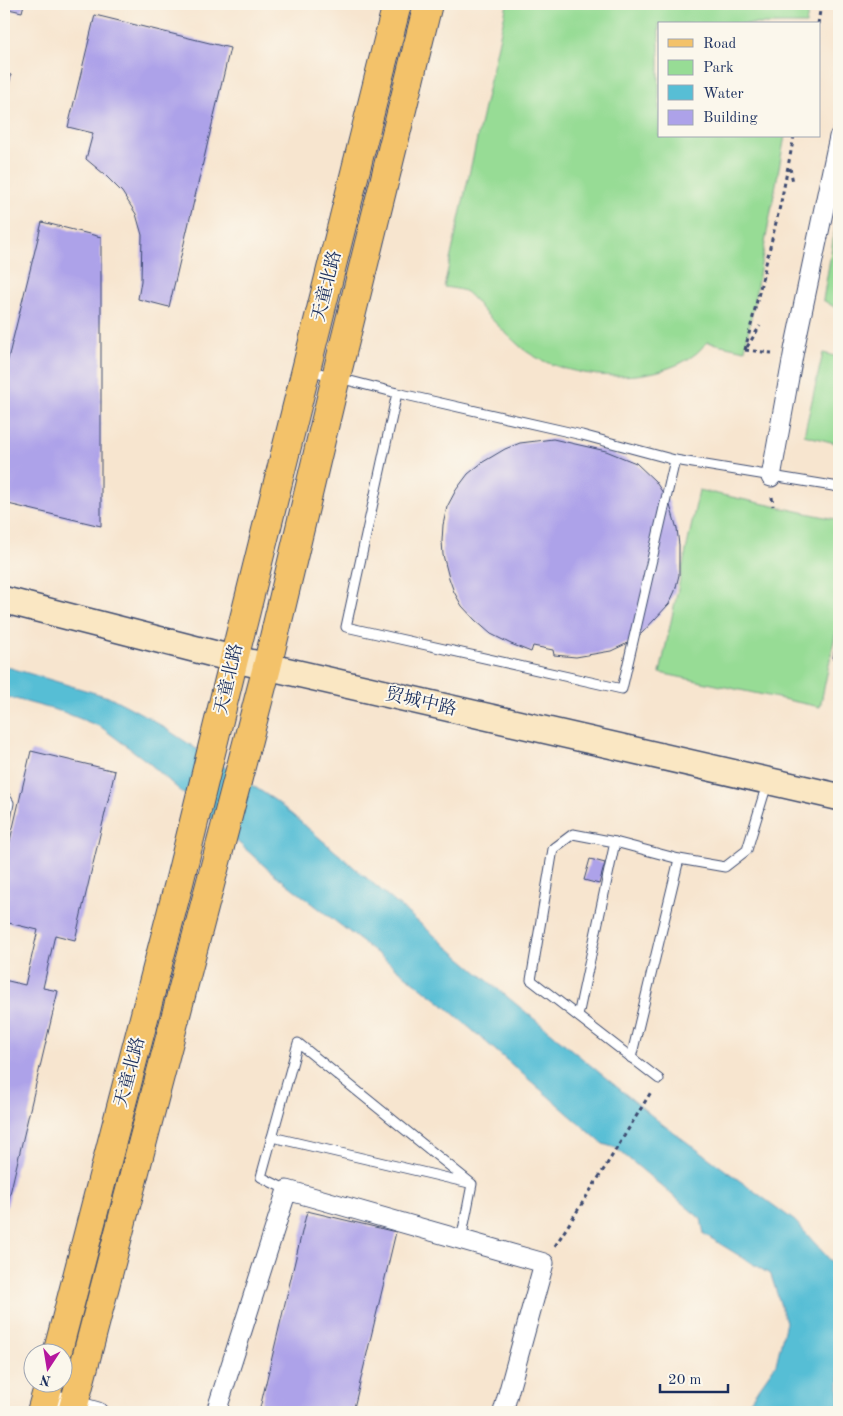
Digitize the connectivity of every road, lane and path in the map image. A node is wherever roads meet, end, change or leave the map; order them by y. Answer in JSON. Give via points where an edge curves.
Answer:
{"nodes":[{"id":1,"x":397,"y":4,"type":"edge"},
{"id":2,"x":428,"y":4,"type":"edge"},
{"id":3,"x":821,"y":4,"type":"edge"},
{"id":4,"x":818,"y":22,"type":"edge"},
{"id":5,"x":839,"y":137,"type":"edge"},
{"id":6,"x":794,"y":138,"type":"edge"},
{"id":7,"x":789,"y":164,"type":"junction"},
{"id":8,"x":793,"y":182,"type":"dead end"},
{"id":9,"x":760,"y":326,"type":"dead end"},
{"id":10,"x":745,"y":350,"type":"junction"},
{"id":11,"x":793,"y":355,"type":"junction"},
{"id":12,"x":306,"y":370,"type":"junction"},
{"id":13,"x":336,"y":378,"type":"junction"},
{"id":14,"x":397,"y":393,"type":"junction"},
{"id":15,"x":675,"y":460,"type":"junction"},
{"id":16,"x":771,"y":476,"type":"junction"},
{"id":17,"x":839,"y":487,"type":"edge"},
{"id":18,"x":4,"y":600,"type":"edge"},
{"id":19,"x":839,"y":653,"type":"edge"},
{"id":20,"x":839,"y":658,"type":"edge"},
{"id":21,"x":234,"y":659,"type":"junction"},
{"id":22,"x":267,"y":667,"type":"junction"},
{"id":23,"x":768,"y":781,"type":"junction"},
{"id":24,"x":4,"y":794,"type":"edge"},
{"id":25,"x":839,"y":797,"type":"edge"},
{"id":26,"x":4,"y":831,"type":"edge"},
{"id":27,"x":615,"y":842,"type":"junction"},
{"id":28,"x":679,"y":859,"type":"junction"},
{"id":29,"x":578,"y":1016,"type":"junction"},
{"id":30,"x":631,"y":1058,"type":"junction"},
{"id":31,"x":659,"y":1079,"type":"joint"},
{"id":32,"x":272,"y":1137,"type":"junction"},
{"id":33,"x":472,"y":1184,"type":"junction"},
{"id":34,"x":287,"y":1190,"type":"junction"},
{"id":35,"x":461,"y":1240,"type":"junction"},
{"id":36,"x":544,"y":1263,"type":"junction"},
{"id":37,"x":60,"y":1344,"type":"edge"},
{"id":38,"x":46,"y":1398,"type":"edge"},
{"id":39,"x":81,"y":1410,"type":"edge"},
{"id":40,"x":216,"y":1412,"type":"edge"},
{"id":41,"x":503,"y":1412,"type":"edge"}],
"edges":[{"from":1,"to":12,"type":"main road","name":"天童北路"},
{"from":2,"to":13,"type":"main road"},
{"from":3,"to":4,"type":"path"},
{"from":5,"to":11,"type":"street"},
{"from":6,"to":7,"type":"path"},
{"from":7,"to":8,"type":"path"},
{"from":7,"to":10,"type":"path"},
{"from":9,"to":10,"type":"path"},
{"from":10,"to":11,"type":"path"},
{"from":11,"to":16,"type":"street"},
{"from":12,"to":13,"type":"lane"},
{"from":12,"to":21,"type":"main road","name":"天童北路"},
{"from":13,"to":14,"type":"lane"},
{"from":13,"to":22,"type":"main road"},
{"from":14,"to":15,"type":"lane","via":[[582,435]]},
{"from":14,"to":15,"type":"lane","via":[[346,626],[622,689]]},
{"from":15,"to":16,"type":"lane"},
{"from":16,"to":17,"type":"lane"},
{"from":18,"to":21,"type":"main road","name":"贸城中路"},
{"from":19,"to":20,"type":"lane"},
{"from":21,"to":22,"type":"main road","name":"贸城中路"},
{"from":21,"to":37,"type":"main road","name":"天童北路","via":[[180,883]]},
{"from":22,"to":23,"type":"main road","name":"贸城中路"},
{"from":22,"to":39,"type":"main road"},
{"from":23,"to":25,"type":"main road","name":"贸城中路"},
{"from":23,"to":28,"type":"lane","via":[[747,850],[725,867]]},
{"from":24,"to":26,"type":"lane","via":[[9,803]]},
{"from":27,"to":28,"type":"lane"},
{"from":27,"to":29,"type":"lane"},
{"from":27,"to":29,"type":"lane","via":[[573,834],[552,849],[531,980]]},
{"from":28,"to":30,"type":"lane"},
{"from":29,"to":30,"type":"lane"},
{"from":30,"to":31,"type":"lane"},
{"from":31,"to":36,"type":"path"},
{"from":32,"to":33,"type":"lane"},
{"from":32,"to":33,"type":"lane","via":[[298,1043]]},
{"from":32,"to":34,"type":"lane","via":[[261,1177]]},
{"from":33,"to":35,"type":"lane"},
{"from":34,"to":35,"type":"street"},
{"from":34,"to":40,"type":"street"},
{"from":35,"to":36,"type":"street"},
{"from":36,"to":41,"type":"street"},
{"from":38,"to":39,"type":"street"}]}
